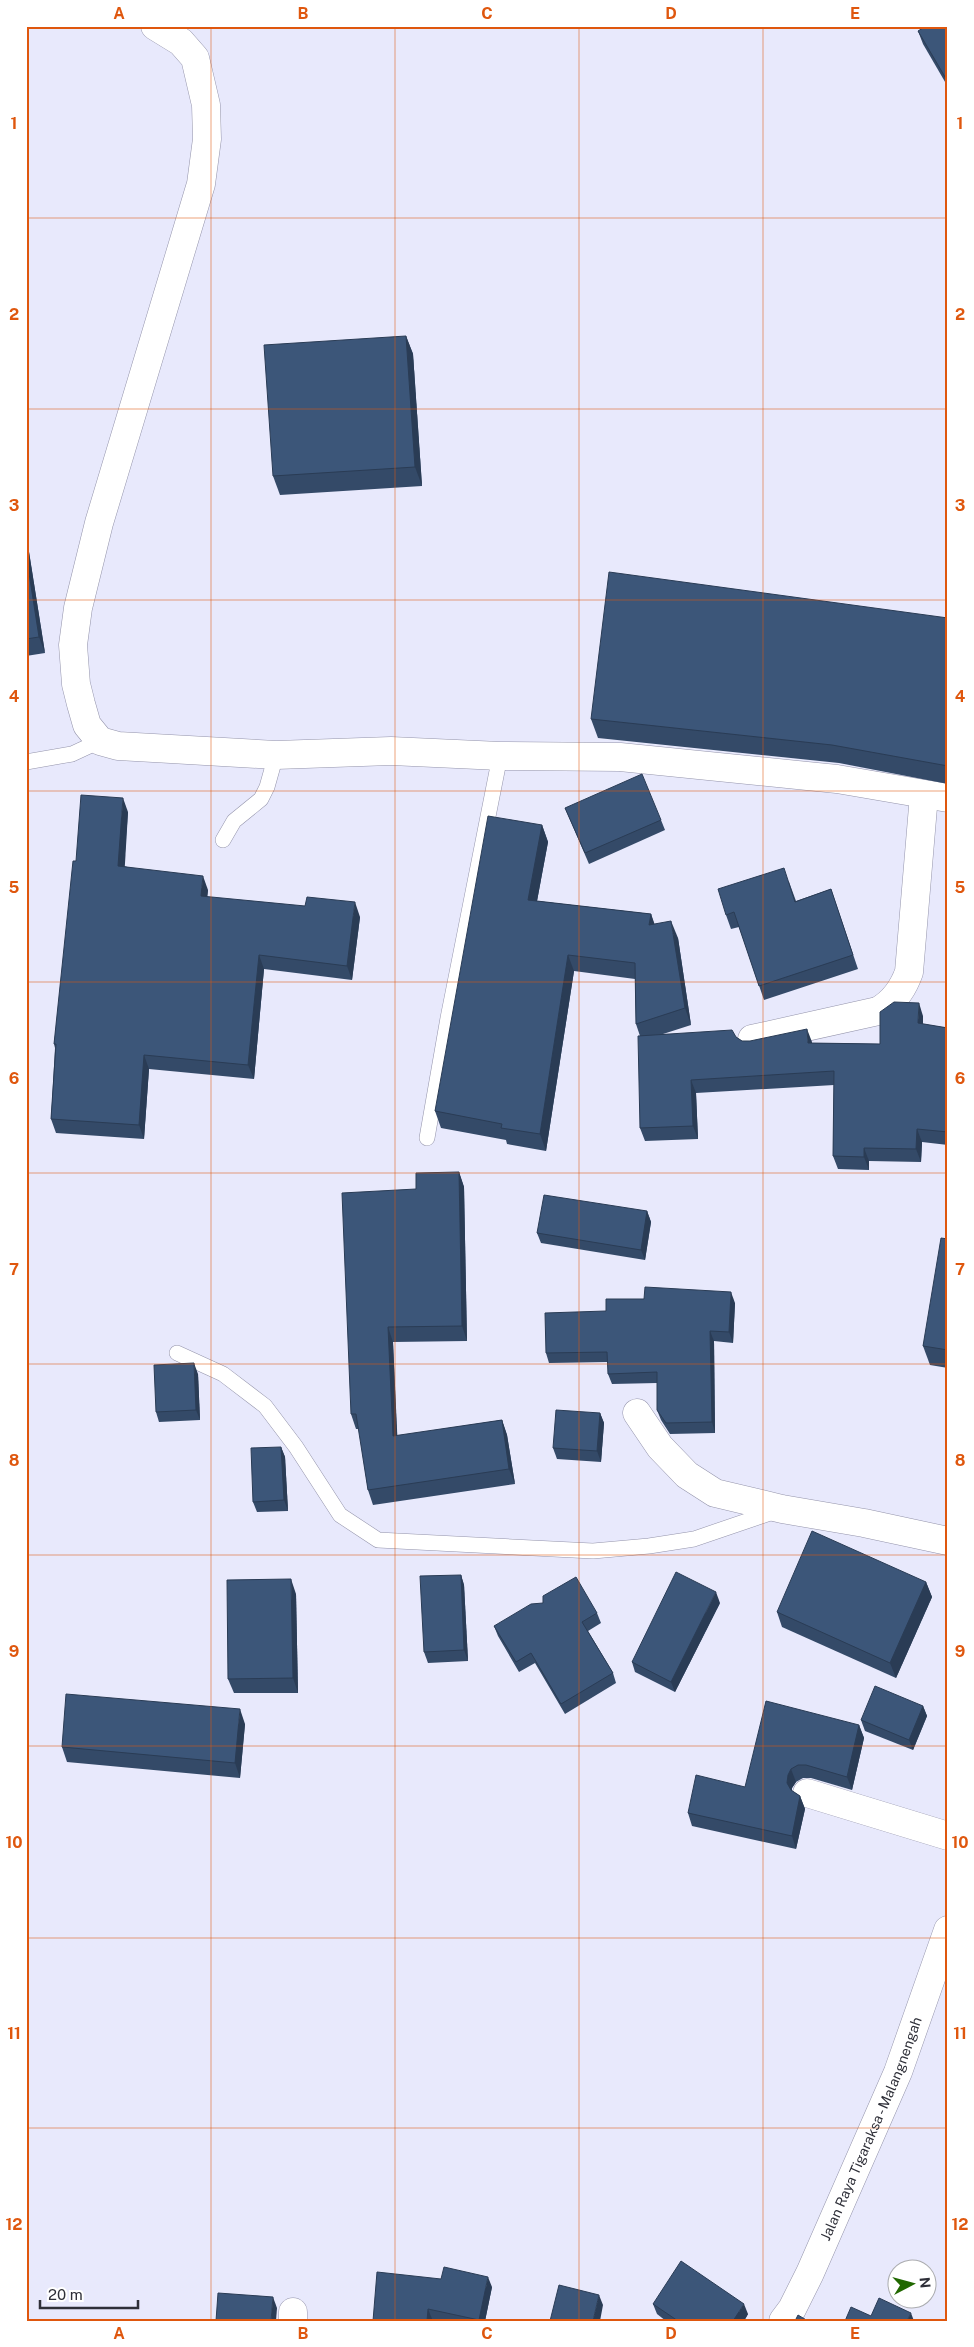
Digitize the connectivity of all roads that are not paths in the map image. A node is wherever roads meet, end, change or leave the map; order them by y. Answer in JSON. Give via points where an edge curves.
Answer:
{"nodes":[{"id":1,"x":155,"y":26,"type":"edge"},
{"id":2,"x":100,"y":741,"type":"junction"},
{"id":3,"x":276,"y":755,"type":"junction"},
{"id":4,"x":500,"y":756,"type":"junction"},
{"id":5,"x":26,"y":762,"type":"edge"},
{"id":6,"x":936,"y":797,"type":"edge"},
{"id":7,"x":223,"y":840,"type":"dead end"},
{"id":8,"x":752,"y":1039,"type":"edge"},
{"id":9,"x":427,"y":1138,"type":"dead end"},
{"id":10,"x":177,"y":1353,"type":"dead end"},
{"id":11,"x":637,"y":1413,"type":"dead end"},
{"id":12,"x":782,"y":1509,"type":"junction"},
{"id":13,"x":948,"y":1541,"type":"edge"},
{"id":14,"x":807,"y":1793,"type":"dead end"},
{"id":15,"x":948,"y":1836,"type":"edge"},
{"id":16,"x":948,"y":1930,"type":"edge"},
{"id":17,"x":783,"y":2321,"type":"edge"}],
"edges":[{"from":1,"to":2,"type":"street","via":[[181,42],[195,58],[206,104],[207,139],[201,184],[99,523],[78,608],[74,645],[76,684],[87,725]]},
{"from":2,"to":3,"type":"street","via":[[118,746]]},
{"from":2,"to":5,"type":"lane","via":[[72,754]]},
{"from":3,"to":4,"type":"street","via":[[391,751]]},
{"from":3,"to":7,"type":"lane","via":[[261,799],[234,821]]},
{"from":4,"to":6,"type":"street","via":[[620,757],[838,779]]},
{"from":4,"to":9,"type":"lane"},
{"from":6,"to":8,"type":"street","via":[[909,972],[899,993],[878,1011]]},
{"from":10,"to":12,"type":"lane","via":[[223,1374],[265,1406],[340,1515],[378,1540],[593,1551],[694,1539]]},
{"from":11,"to":12,"type":"street","via":[[660,1447],[701,1486],[715,1493]]},
{"from":12,"to":13,"type":"street","via":[[864,1522]]},
{"from":14,"to":15,"type":"street"},
{"from":16,"to":17,"type":"street","name":"Jalan Raya Tigaraksa - Malangnengah","via":[[898,2072],[810,2273]]}]}
